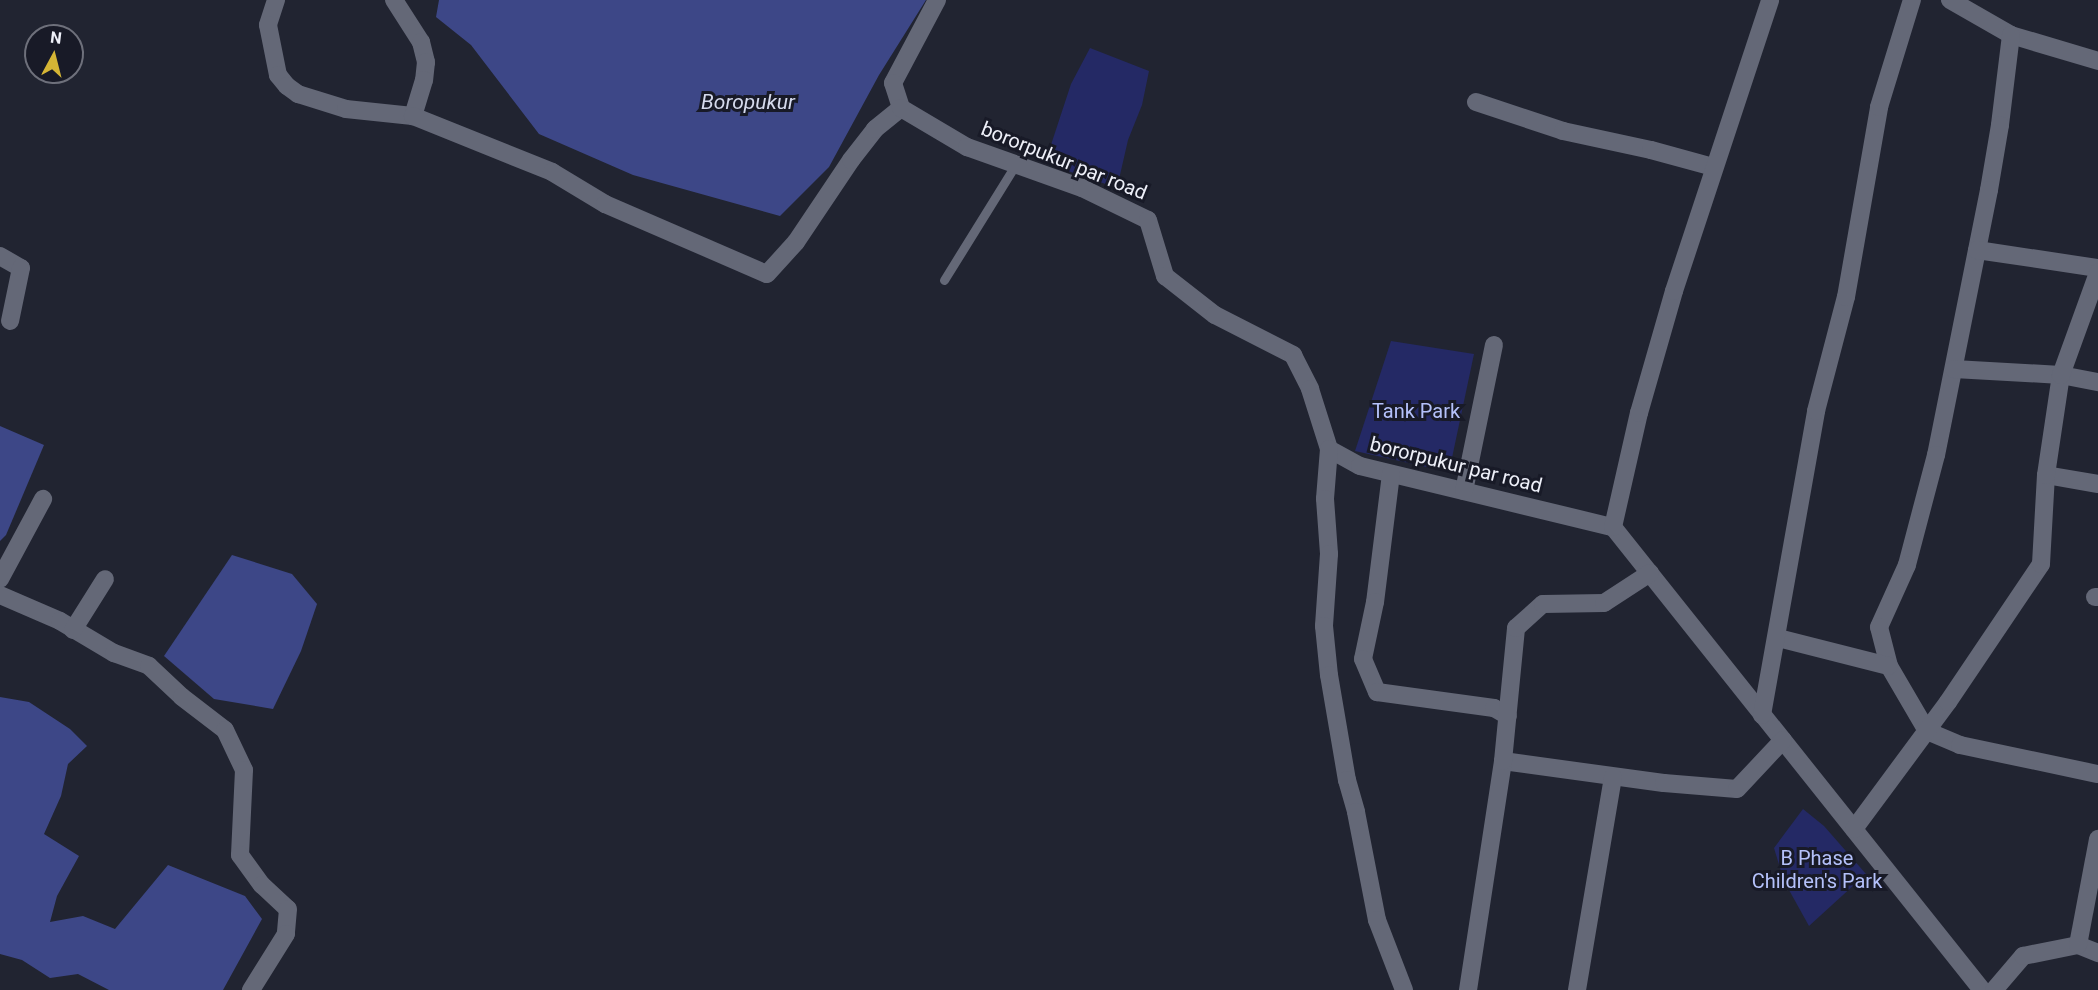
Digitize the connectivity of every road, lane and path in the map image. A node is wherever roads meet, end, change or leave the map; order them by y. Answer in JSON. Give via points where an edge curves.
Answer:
{"nodes":[{"id":1,"x":276,"y":0,"type":"edge"},
{"id":2,"x":394,"y":0,"type":"edge"},
{"id":3,"x":937,"y":0,"type":"edge"},
{"id":4,"x":1770,"y":0,"type":"edge"},
{"id":5,"x":1912,"y":0,"type":"edge"},
{"id":6,"x":1950,"y":0,"type":"edge"},
{"id":7,"x":2011,"y":34,"type":"junction"},
{"id":8,"x":2098,"y":61,"type":"edge"},
{"id":9,"x":1476,"y":102,"type":"dead end"},
{"id":10,"x":901,"y":108,"type":"junction"},
{"id":11,"x":413,"y":116,"type":"junction"},
{"id":12,"x":1016,"y":164,"type":"junction"},
{"id":13,"x":1713,"y":167,"type":"junction"},
{"id":14,"x":1977,"y":250,"type":"junction"},
{"id":15,"x":0,"y":256,"type":"edge"},
{"id":16,"x":2098,"y":268,"type":"edge"},
{"id":17,"x":2098,"y":273,"type":"edge"},
{"id":18,"x":944,"y":280,"type":"dead end"},
{"id":19,"x":10,"y":321,"type":"dead end"},
{"id":20,"x":1494,"y":345,"type":"dead end"},
{"id":21,"x":1954,"y":369,"type":"junction"},
{"id":22,"x":2061,"y":375,"type":"junction"},
{"id":23,"x":2098,"y":382,"type":"edge"},
{"id":24,"x":1329,"y":449,"type":"junction"},
{"id":25,"x":1391,"y":474,"type":"junction"},
{"id":26,"x":2046,"y":475,"type":"junction"},
{"id":27,"x":2098,"y":484,"type":"edge"},
{"id":28,"x":1464,"y":491,"type":"junction"},
{"id":29,"x":43,"y":500,"type":"dead end"},
{"id":30,"x":1613,"y":527,"type":"junction"},
{"id":31,"x":1650,"y":573,"type":"junction"},
{"id":32,"x":0,"y":579,"type":"edge"},
{"id":33,"x":105,"y":579,"type":"dead end"},
{"id":34,"x":0,"y":595,"type":"edge"},
{"id":35,"x":73,"y":630,"type":"junction"},
{"id":36,"x":1778,"y":638,"type":"junction"},
{"id":37,"x":1889,"y":666,"type":"junction"},
{"id":38,"x":1762,"y":715,"type":"junction"},
{"id":39,"x":1508,"y":716,"type":"junction"},
{"id":40,"x":1927,"y":730,"type":"junction"},
{"id":41,"x":1783,"y":740,"type":"junction"},
{"id":42,"x":1503,"y":761,"type":"junction"},
{"id":43,"x":2098,"y":774,"type":"edge"},
{"id":44,"x":1613,"y":777,"type":"junction"},
{"id":45,"x":1854,"y":829,"type":"junction"},
{"id":46,"x":2098,"y":839,"type":"edge"},
{"id":47,"x":2078,"y":945,"type":"junction"},
{"id":48,"x":2098,"y":952,"type":"edge"},
{"id":49,"x":251,"y":990,"type":"edge"},
{"id":50,"x":1404,"y":990,"type":"edge"},
{"id":51,"x":1468,"y":990,"type":"edge"},
{"id":52,"x":1577,"y":990,"type":"edge"},
{"id":53,"x":1982,"y":990,"type":"edge"},
{"id":54,"x":1994,"y":990,"type":"edge"}],
"edges":[{"from":1,"to":11,"type":"street","via":[[268,25],[278,75],[287,86],[298,94],[346,109]]},
{"from":2,"to":11,"type":"street","via":[[421,42],[426,62]]},
{"from":3,"to":10,"type":"street","via":[[893,83]]},
{"from":4,"to":13,"type":"street"},
{"from":5,"to":36,"type":"street","via":[[1879,107],[1846,297],[1816,411]]},
{"from":6,"to":7,"type":"street"},
{"from":7,"to":8,"type":"street"},
{"from":7,"to":14,"type":"street","via":[[2000,125]]},
{"from":9,"to":13,"type":"street","via":[[1563,131]]},
{"from":10,"to":11,"type":"street","via":[[875,129],[796,242],[767,274],[605,204],[552,172]]},
{"from":10,"to":12,"type":"street","name":"bororpukur par road","via":[[967,147]]},
{"from":12,"to":18,"type":"lane"},
{"from":12,"to":24,"type":"street","name":"bororpukur par road","via":[[1082,188],[1148,220],[1165,276],[1215,315],[1293,355],[1310,388]]},
{"from":13,"to":30,"type":"street","via":[[1642,402]]},
{"from":14,"to":16,"type":"street"},
{"from":14,"to":21,"type":"street"},
{"from":15,"to":19,"type":"street","via":[[21,268]]},
{"from":17,"to":22,"type":"street"},
{"from":20,"to":28,"type":"street"},
{"from":21,"to":22,"type":"street"},
{"from":21,"to":37,"type":"street","via":[[1907,565],[1879,627]]},
{"from":22,"to":23,"type":"street"},
{"from":22,"to":26,"type":"street"},
{"from":24,"to":25,"type":"street","name":"bororpukur par road","via":[[1360,466]]},
{"from":24,"to":50,"type":"street","via":[[1324,626],[1329,675],[1377,920]]},
{"from":25,"to":28,"type":"street","name":"bororpukur par road"},
{"from":25,"to":39,"type":"street","via":[[1375,603],[1363,659],[1377,692],[1494,708]]},
{"from":26,"to":27,"type":"street"},
{"from":26,"to":40,"type":"street","via":[[2041,564]]},
{"from":28,"to":30,"type":"street","name":"bororpukur par road"},
{"from":29,"to":32,"type":"street"},
{"from":30,"to":31,"type":"street"},
{"from":31,"to":38,"type":"street"},
{"from":31,"to":39,"type":"street","via":[[1604,603],[1543,604],[1516,628]]},
{"from":33,"to":35,"type":"street"},
{"from":34,"to":35,"type":"street"},
{"from":35,"to":49,"type":"street","via":[[114,653],[149,666],[225,730],[244,771],[240,855],[262,885],[288,909],[286,934]]},
{"from":36,"to":37,"type":"street"},
{"from":36,"to":38,"type":"street"},
{"from":37,"to":40,"type":"street"},
{"from":38,"to":41,"type":"street"},
{"from":39,"to":42,"type":"street"},
{"from":40,"to":43,"type":"street","via":[[1960,745]]},
{"from":40,"to":45,"type":"street"},
{"from":41,"to":44,"type":"street","via":[[1737,789]]},
{"from":41,"to":45,"type":"street"},
{"from":42,"to":44,"type":"street"},
{"from":42,"to":51,"type":"street"},
{"from":44,"to":52,"type":"street"},
{"from":45,"to":53,"type":"street"},
{"from":46,"to":47,"type":"street"},
{"from":47,"to":48,"type":"street"},
{"from":47,"to":54,"type":"street","via":[[2023,956]]}]}
